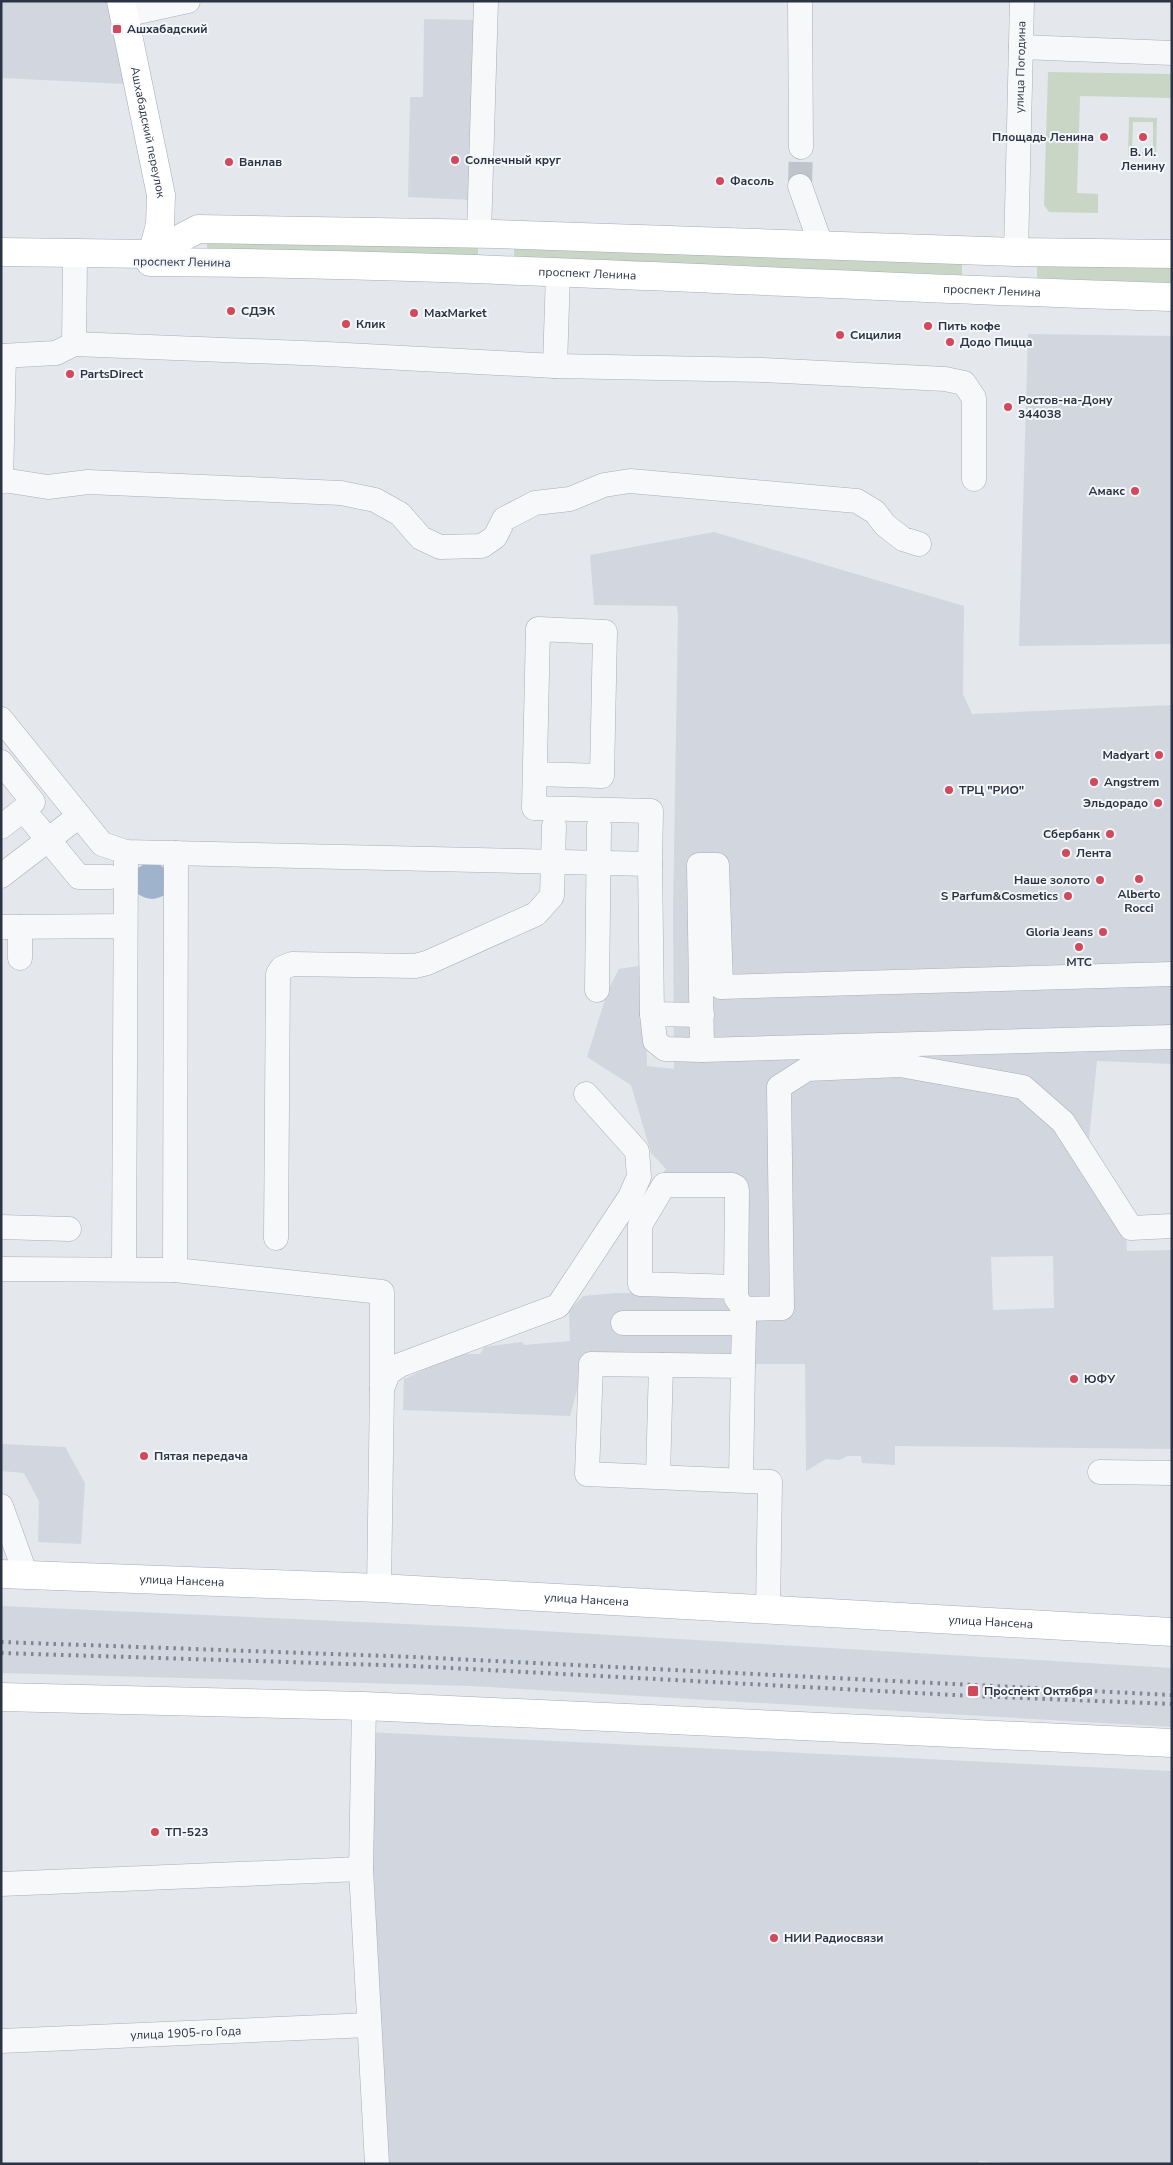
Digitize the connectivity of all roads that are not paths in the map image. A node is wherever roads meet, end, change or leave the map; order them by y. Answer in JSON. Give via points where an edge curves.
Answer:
{"nodes":[{"id":1,"x":188,"y":1,"type":"edge"},
{"id":2,"x":486,"y":1,"type":"edge"},
{"id":3,"x":800,"y":1,"type":"edge"},
{"id":4,"x":1022,"y":1,"type":"edge"},
{"id":5,"x":122,"y":8,"type":"edge"},
{"id":6,"x":1021,"y":47,"type":"junction"},
{"id":7,"x":1172,"y":53,"type":"edge"},
{"id":8,"x":801,"y":147,"type":"tunnel mouth"},
{"id":9,"x":800,"y":186,"type":"tunnel mouth"},
{"id":10,"x":486,"y":234,"type":"junction"},
{"id":11,"x":821,"y":245,"type":"junction"},
{"id":12,"x":1,"y":252,"type":"edge"},
{"id":13,"x":1016,"y":252,"type":"junction"},
{"id":14,"x":1172,"y":254,"type":"edge"},
{"id":15,"x":1,"y":258,"type":"edge"},
{"id":16,"x":150,"y":258,"type":"junction"},
{"id":17,"x":75,"y":260,"type":"junction"},
{"id":18,"x":492,"y":270,"type":"junction"},
{"id":19,"x":558,"y":273,"type":"junction"},
{"id":20,"x":1014,"y":292,"type":"junction"},
{"id":21,"x":1172,"y":297,"type":"edge"},
{"id":22,"x":74,"y":344,"type":"junction"},
{"id":23,"x":2,"y":356,"type":"edge"},
{"id":24,"x":555,"y":366,"type":"junction"},
{"id":25,"x":2,"y":422,"type":"edge"},
{"id":26,"x":974,"y":479,"type":"dead end"},
{"id":27,"x":2,"y":481,"type":"edge"},
{"id":28,"x":919,"y":544,"type":"dead end"},
{"id":29,"x":1,"y":719,"type":"edge"},
{"id":30,"x":1,"y":762,"type":"edge"},
{"id":31,"x":535,"y":774,"type":"junction"},
{"id":32,"x":26,"y":813,"type":"dead end"},
{"id":33,"x":79,"y":816,"type":"junction"},
{"id":34,"x":554,"y":826,"type":"dead end"},
{"id":35,"x":599,"y":826,"type":"dead end"},
{"id":36,"x":1,"y":827,"type":"edge"},
{"id":37,"x":49,"y":840,"type":"junction"},
{"id":38,"x":126,"y":852,"type":"junction"},
{"id":39,"x":176,"y":853,"type":"junction"},
{"id":40,"x":554,"y":862,"type":"junction"},
{"id":41,"x":599,"y":864,"type":"junction"},
{"id":42,"x":650,"y":864,"type":"junction"},
{"id":43,"x":1,"y":876,"type":"edge"},
{"id":44,"x":110,"y":877,"type":"dead end"},
{"id":45,"x":125,"y":926,"type":"junction"},
{"id":46,"x":11,"y":927,"type":"edge"},
{"id":47,"x":20,"y":958,"type":"dead end"},
{"id":48,"x":1172,"y":974,"type":"edge"},
{"id":49,"x":598,"y":990,"type":"dead end"},
{"id":50,"x":652,"y":1014,"type":"junction"},
{"id":51,"x":702,"y":1015,"type":"junction"},
{"id":52,"x":1172,"y":1037,"type":"edge"},
{"id":53,"x":702,"y":1050,"type":"junction"},
{"id":54,"x":586,"y":1094,"type":"dead end"},
{"id":55,"x":1172,"y":1226,"type":"edge"},
{"id":56,"x":1,"y":1228,"type":"edge"},
{"id":57,"x":69,"y":1229,"type":"dead end"},
{"id":58,"x":276,"y":1238,"type":"dead end"},
{"id":59,"x":1,"y":1269,"type":"edge"},
{"id":60,"x":124,"y":1269,"type":"junction"},
{"id":61,"x":176,"y":1270,"type":"junction"},
{"id":62,"x":736,"y":1286,"type":"junction"},
{"id":63,"x":744,"y":1316,"type":"junction"},
{"id":64,"x":623,"y":1324,"type":"dead end"},
{"id":65,"x":661,"y":1365,"type":"junction"},
{"id":66,"x":743,"y":1366,"type":"junction"},
{"id":67,"x":382,"y":1389,"type":"junction"},
{"id":68,"x":1100,"y":1472,"type":"dead end"},
{"id":69,"x":1172,"y":1473,"type":"edge"},
{"id":70,"x":658,"y":1476,"type":"junction"},
{"id":71,"x":741,"y":1479,"type":"junction"},
{"id":72,"x":1,"y":1506,"type":"edge"},
{"id":73,"x":13,"y":1574,"type":"edge"},
{"id":74,"x":380,"y":1588,"type":"junction"},
{"id":75,"x":768,"y":1610,"type":"junction"},
{"id":76,"x":1172,"y":1632,"type":"edge"},
{"id":77,"x":1,"y":1697,"type":"edge"},
{"id":78,"x":364,"y":1706,"type":"junction"},
{"id":79,"x":1172,"y":1743,"type":"edge"},
{"id":80,"x":361,"y":1869,"type":"junction"},
{"id":81,"x":1,"y":1884,"type":"edge"},
{"id":82,"x":369,"y":2025,"type":"junction"},
{"id":83,"x":1,"y":2041,"type":"edge"},
{"id":84,"x":377,"y":2164,"type":"edge"}],
"edges":[{"from":1,"to":5,"type":"street"},
{"from":2,"to":10,"type":"street"},
{"from":3,"to":8,"type":"street"},
{"from":4,"to":6,"type":"street","name":"улица Погодина"},
{"from":5,"to":16,"type":"main road","name":"Ашхабадский переулок","via":[[161,195],[160,224]]},
{"from":6,"to":7,"type":"street"},
{"from":6,"to":13,"type":"street","name":"улица Погодина"},
{"from":9,"to":11,"type":"street"},
{"from":10,"to":11,"type":"main road","name":"проспект Ленина"},
{"from":10,"to":16,"type":"main road","name":"проспект Ленина","via":[[198,229]]},
{"from":10,"to":18,"type":"main road"},
{"from":11,"to":13,"type":"main road","name":"проспект Ленина"},
{"from":12,"to":16,"type":"main road"},
{"from":13,"to":14,"type":"main road","name":"проспект Ленина"},
{"from":13,"to":20,"type":"main road"},
{"from":15,"to":17,"type":"street","name":"проспект Ленина"},
{"from":16,"to":17,"type":"street","name":"проспект Ленина"},
{"from":16,"to":18,"type":"main road","name":"проспект Ленина"},
{"from":17,"to":22,"type":"street"},
{"from":18,"to":19,"type":"main road","name":"проспект Ленина"},
{"from":19,"to":20,"type":"main road","name":"проспект Ленина"},
{"from":19,"to":24,"type":"street"},
{"from":20,"to":21,"type":"main road","name":"проспект Ленина"},
{"from":22,"to":23,"type":"street","via":[[56,354]]},
{"from":22,"to":24,"type":"street"},
{"from":23,"to":25,"type":"street"},
{"from":24,"to":26,"type":"street","via":[[799,372],[945,379],[964,383],[974,398]]},
{"from":25,"to":27,"type":"street"},
{"from":27,"to":28,"type":"street","via":[[48,488],[88,482],[341,492],[375,500],[400,514],[421,538],[440,547],[482,546],[496,536],[504,519],[535,503],[570,499],[604,485],[630,481],[675,484],[857,501],[875,512],[903,539]]},
{"from":29,"to":33,"type":"street"},
{"from":30,"to":36,"type":"street","via":[[33,802]]},
{"from":31,"to":31,"type":"street","via":[[538,629],[605,632],[602,776]]},
{"from":31,"to":42,"type":"street","via":[[534,808],[651,811]]},
{"from":32,"to":37,"type":"street"},
{"from":33,"to":37,"type":"street"},
{"from":33,"to":38,"type":"street","via":[[102,844]]},
{"from":34,"to":40,"type":"street"},
{"from":35,"to":41,"type":"street"},
{"from":37,"to":43,"type":"street"},
{"from":37,"to":44,"type":"street","via":[[79,877]]},
{"from":38,"to":39,"type":"street"},
{"from":38,"to":45,"type":"street"},
{"from":39,"to":40,"type":"street"},
{"from":39,"to":61,"type":"street"},
{"from":40,"to":41,"type":"street"},
{"from":40,"to":58,"type":"street","via":[[552,896],[536,914],[427,963],[415,966],[292,964],[282,968],[278,974]]},
{"from":41,"to":42,"type":"street"},
{"from":41,"to":49,"type":"street"},
{"from":42,"to":50,"type":"street"},
{"from":45,"to":46,"type":"street"},
{"from":45,"to":60,"type":"street"},
{"from":46,"to":47,"type":"street"},
{"from":48,"to":51,"type":"street","via":[[721,987],[717,865],[699,865]]},
{"from":50,"to":51,"type":"street"},
{"from":50,"to":53,"type":"street","via":[[654,1041],[665,1049]]},
{"from":51,"to":53,"type":"street"},
{"from":52,"to":53,"type":"street"},
{"from":54,"to":67,"type":"street","via":[[637,1151],[639,1177],[630,1197],[558,1306],[400,1365],[388,1373]]},
{"from":55,"to":63,"type":"street","via":[[1131,1228],[1063,1122],[1023,1087],[900,1065],[807,1069],[779,1087],[782,1308]]},
{"from":56,"to":57,"type":"street"},
{"from":59,"to":60,"type":"street"},
{"from":60,"to":61,"type":"street"},
{"from":61,"to":67,"type":"street","via":[[382,1292]]},
{"from":62,"to":62,"type":"street","via":[[736,1187],[670,1184],[662,1188],[661,1202],[639,1230],[640,1284]]},
{"from":62,"to":63,"type":"street","via":[[736,1298]]},
{"from":63,"to":64,"type":"street"},
{"from":63,"to":66,"type":"street"},
{"from":65,"to":66,"type":"street"},
{"from":65,"to":70,"type":"street"},
{"from":65,"to":70,"type":"street","via":[[591,1364],[587,1474]]},
{"from":66,"to":71,"type":"street"},
{"from":67,"to":74,"type":"street"},
{"from":68,"to":69,"type":"street"},
{"from":70,"to":71,"type":"street"},
{"from":71,"to":75,"type":"street","via":[[766,1480],[772,1486]]},
{"from":72,"to":73,"type":"street"},
{"from":73,"to":74,"type":"main road","name":"улица Нансена"},
{"from":74,"to":75,"type":"main road","name":"улица Нансена"},
{"from":75,"to":76,"type":"main road","name":"улица Нансена"},
{"from":77,"to":78,"type":"main road"},
{"from":78,"to":79,"type":"main road"},
{"from":78,"to":80,"type":"street"},
{"from":80,"to":81,"type":"street"},
{"from":80,"to":82,"type":"street"},
{"from":82,"to":83,"type":"street","name":"улица 1905-го Года"},
{"from":82,"to":84,"type":"street"}]}
